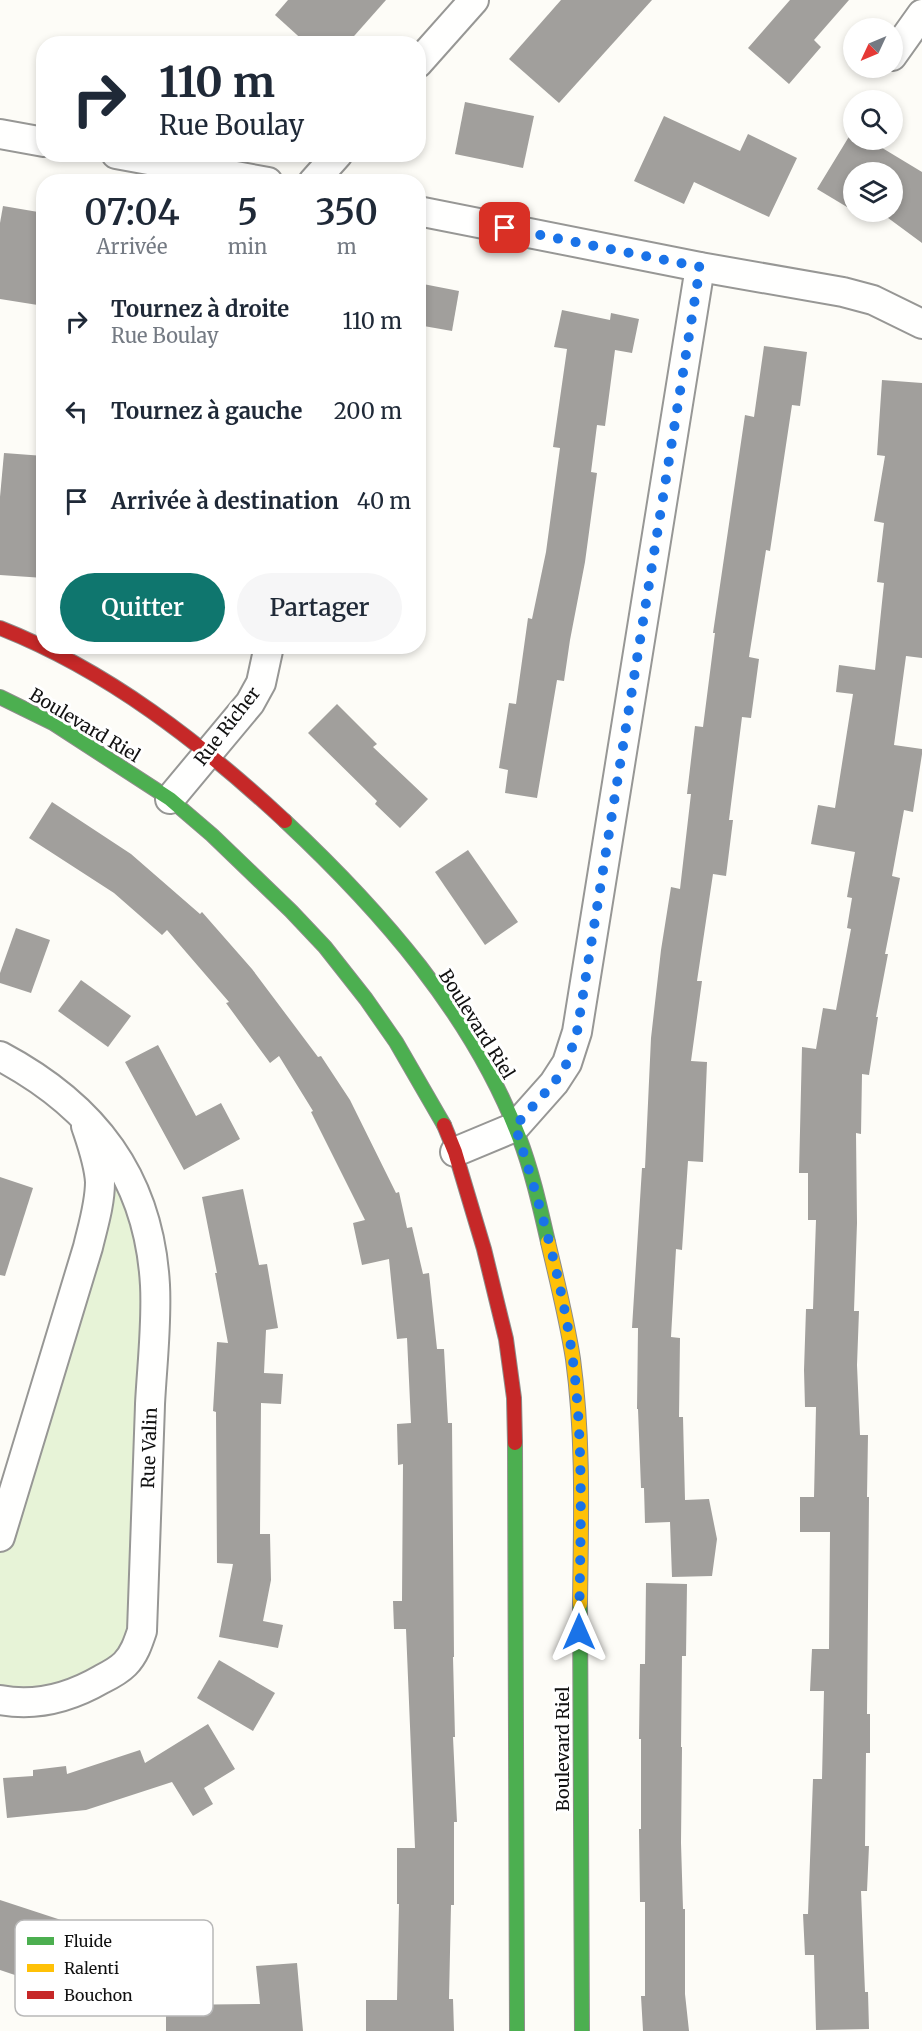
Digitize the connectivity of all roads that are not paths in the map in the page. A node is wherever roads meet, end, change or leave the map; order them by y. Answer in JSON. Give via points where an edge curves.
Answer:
{"nodes":[{"id":1,"x":474,"y":0,"type":"edge"},
{"id":2,"x":922,"y":14,"type":"edge"},
{"id":3,"x":903,"y":41,"type":"edge"},
{"id":4,"x":426,"y":54,"type":"edge"},
{"id":5,"x":0,"y":134,"type":"edge"},
{"id":6,"x":36,"y":141,"type":"edge"},
{"id":7,"x":159,"y":162,"type":"edge"},
{"id":8,"x":331,"y":162,"type":"edge"},
{"id":9,"x":225,"y":174,"type":"edge"},
{"id":10,"x":320,"y":174,"type":"edge"},
{"id":11,"x":426,"y":213,"type":"edge"},
{"id":12,"x":700,"y":267,"type":"junction"},
{"id":13,"x":922,"y":324,"type":"edge"},
{"id":14,"x":0,"y":628,"type":"edge"},
{"id":15,"x":36,"y":643,"type":"edge"},
{"id":16,"x":58,"y":654,"type":"edge"},
{"id":17,"x":267,"y":654,"type":"edge"},
{"id":18,"x":0,"y":697,"type":"edge"},
{"id":19,"x":208,"y":754,"type":"junction"},
{"id":20,"x":170,"y":799,"type":"junction"},
{"id":21,"x":0,"y":1056,"type":"edge"},
{"id":22,"x":81,"y":1113,"type":"junction"},
{"id":23,"x":515,"y":1126,"type":"junction"},
{"id":24,"x":455,"y":1152,"type":"junction"},
{"id":25,"x":0,"y":1537,"type":"edge"},
{"id":26,"x":0,"y":1700,"type":"edge"},
{"id":27,"x":517,"y":2031,"type":"edge"},
{"id":28,"x":582,"y":2031,"type":"edge"}],
"edges":[{"from":1,"to":4,"type":"street"},
{"from":2,"to":3,"type":"street"},
{"from":5,"to":6,"type":"street"},
{"from":7,"to":9,"type":"street"},
{"from":8,"to":10,"type":"street"},
{"from":11,"to":12,"type":"street"},
{"from":12,"to":13,"type":"street","via":[[843,292],[873,300]]},
{"from":12,"to":23,"type":"street","via":[[577,1032],[567,1063],[554,1083]]},
{"from":14,"to":15,"type":"street","name":"Boulevard Riel"},
{"from":16,"to":19,"type":"street","name":"Boulevard Riel","via":[[94,673]]},
{"from":17,"to":19,"type":"street","name":"Rue Richer","via":[[261,683],[250,703]]},
{"from":18,"to":20,"type":"street","name":"Boulevard Riel","via":[[52,723]]},
{"from":19,"to":20,"type":"street","name":"Rue Richer"},
{"from":19,"to":23,"type":"street","name":"Boulevard Riel","via":[[340,873],[383,921],[450,1010],[485,1065]]},
{"from":20,"to":24,"type":"street","name":"Boulevard Riel","via":[[325,947],[396,1042]]},
{"from":21,"to":22,"type":"street","name":"Rue Valin","via":[[54,1089]]},
{"from":22,"to":25,"type":"street","name":"Rue Valin","via":[[100,1181],[97,1209]]},
{"from":22,"to":26,"type":"street","name":"Rue Valin","via":[[114,1153],[132,1184],[144,1217],[155,1286],[142,1631],[125,1664],[84,1689],[51,1700]]},
{"from":23,"to":24,"type":"street"},
{"from":23,"to":28,"type":"street","name":"Boulevard Riel","via":[[536,1191],[566,1320],[579,1431]]},
{"from":24,"to":27,"type":"street","name":"Boulevard Riel","via":[[506,1339],[514,1398]]}]}
